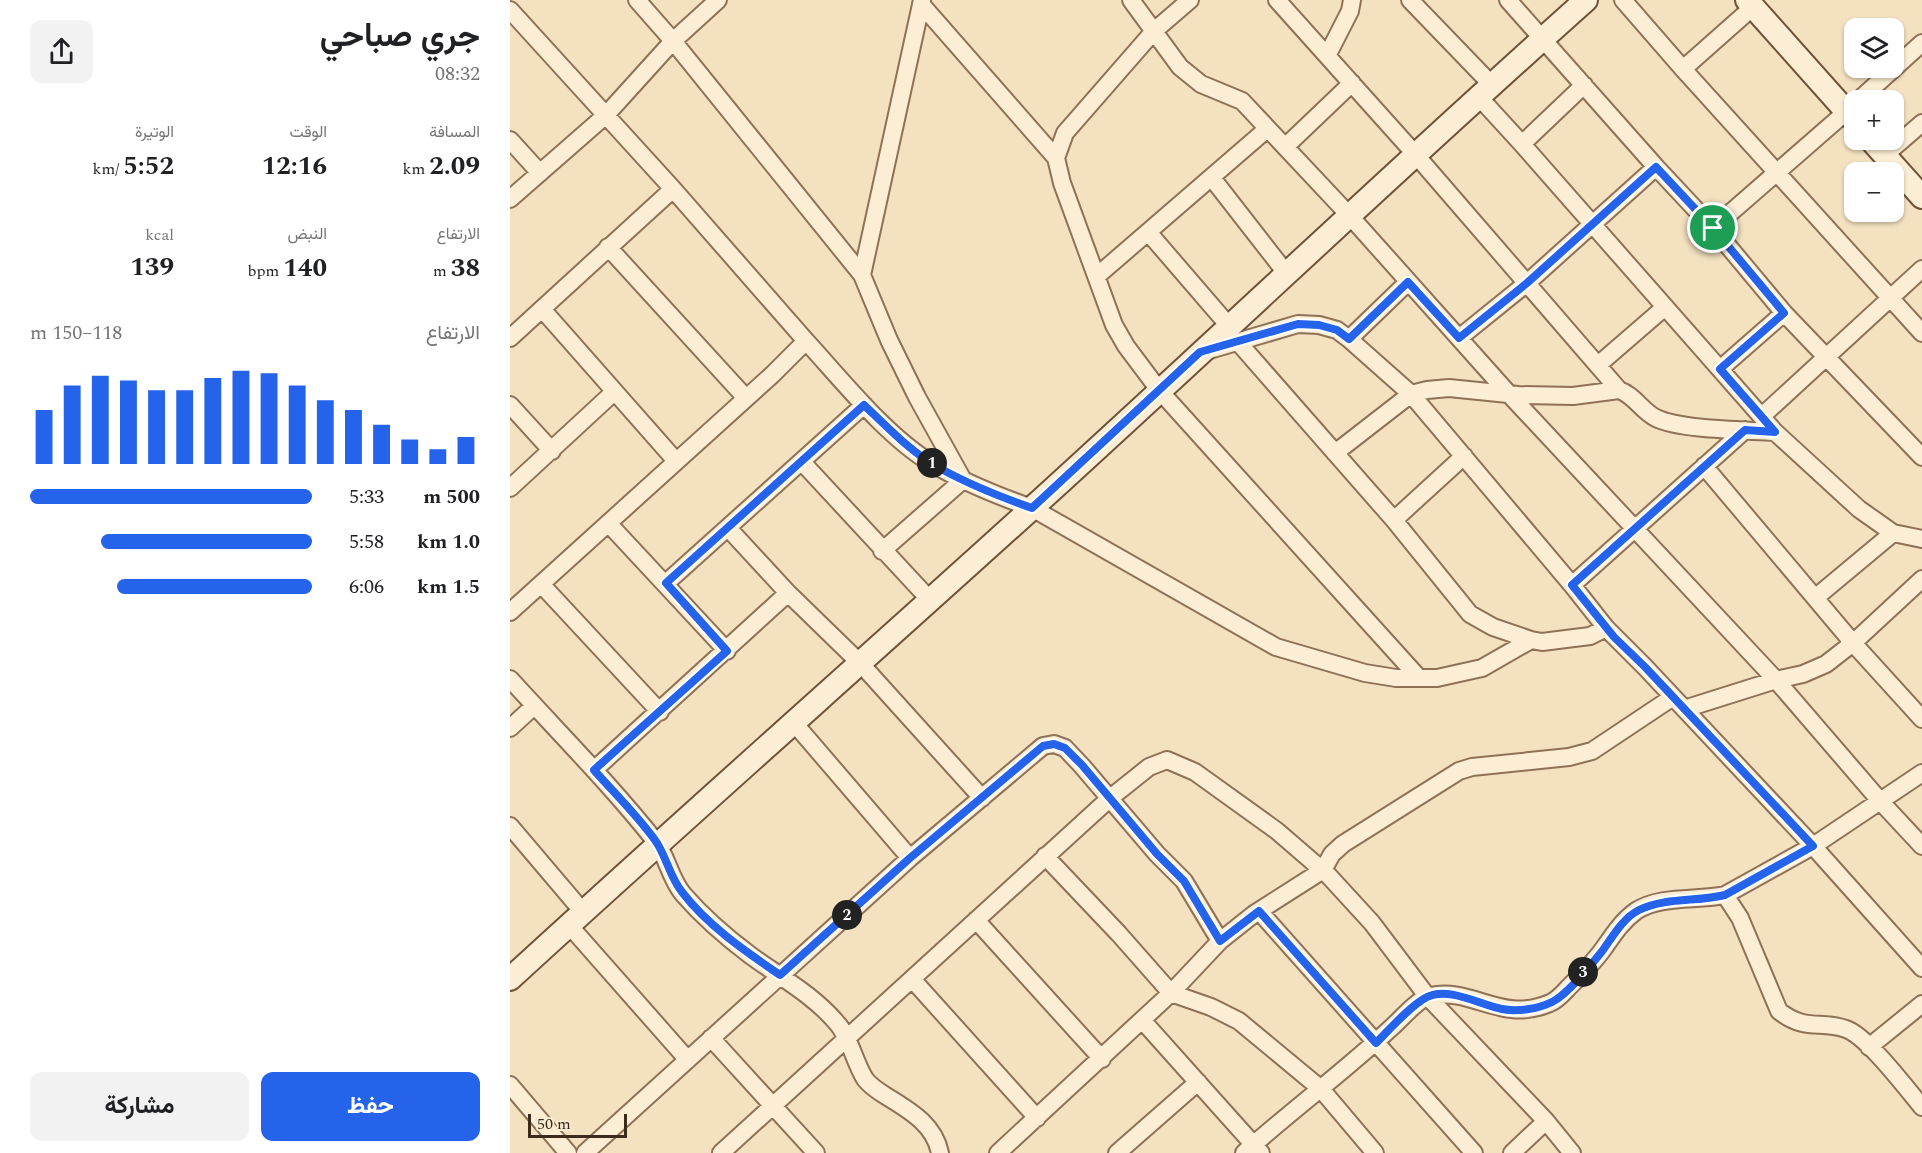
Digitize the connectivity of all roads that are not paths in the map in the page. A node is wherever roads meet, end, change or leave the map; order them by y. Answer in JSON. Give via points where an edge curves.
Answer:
{"nodes":[{"id":1,"x":637,"y":0,"type":"edge"},
{"id":2,"x":718,"y":0,"type":"edge"},
{"id":3,"x":1131,"y":0,"type":"edge"},
{"id":4,"x":1190,"y":0,"type":"edge"},
{"id":5,"x":1277,"y":0,"type":"edge"},
{"id":6,"x":1352,"y":0,"type":"edge"},
{"id":7,"x":1410,"y":0,"type":"edge"},
{"id":8,"x":1508,"y":0,"type":"edge"},
{"id":9,"x":1586,"y":0,"type":"edge"},
{"id":10,"x":1623,"y":0,"type":"edge"},
{"id":11,"x":921,"y":2,"type":"edge"},
{"id":12,"x":1750,"y":4,"type":"edge"},
{"id":13,"x":510,"y":10,"type":"edge"},
{"id":14,"x":1154,"y":31,"type":"junction"},
{"id":15,"x":1543,"y":39,"type":"junction"},
{"id":16,"x":673,"y":41,"type":"junction"},
{"id":17,"x":1922,"y":43,"type":"edge"},
{"id":18,"x":1328,"y":56,"type":"junction"},
{"id":19,"x":1683,"y":69,"type":"junction"},
{"id":20,"x":1352,"y":83,"type":"junction"},
{"id":21,"x":1584,"y":85,"type":"junction"},
{"id":22,"x":1484,"y":90,"type":"junction"},
{"id":23,"x":1873,"y":90,"type":"edge"},
{"id":24,"x":1844,"y":100,"type":"edge"},
{"id":25,"x":606,"y":115,"type":"junction"},
{"id":26,"x":1844,"y":117,"type":"edge"},
{"id":27,"x":1922,"y":123,"type":"edge"},
{"id":28,"x":1267,"y":129,"type":"junction"},
{"id":29,"x":1904,"y":133,"type":"edge"},
{"id":30,"x":510,"y":140,"type":"edge"},
{"id":31,"x":1522,"y":144,"type":"junction"},
{"id":32,"x":1285,"y":147,"type":"junction"},
{"id":33,"x":1881,"y":150,"type":"edge"},
{"id":34,"x":1415,"y":154,"type":"junction"},
{"id":35,"x":1056,"y":158,"type":"junction"},
{"id":36,"x":1656,"y":167,"type":"junction"},
{"id":37,"x":540,"y":173,"type":"junction"},
{"id":38,"x":1777,"y":173,"type":"junction"},
{"id":39,"x":1212,"y":178,"type":"junction"},
{"id":40,"x":673,"y":189,"type":"junction"},
{"id":41,"x":1922,"y":197,"type":"edge"},
{"id":42,"x":510,"y":200,"type":"edge"},
{"id":43,"x":1349,"y":215,"type":"junction"},
{"id":44,"x":1592,"y":225,"type":"junction"},
{"id":45,"x":1713,"y":228,"type":"junction"},
{"id":46,"x":1148,"y":232,"type":"junction"},
{"id":47,"x":608,"y":247,"type":"junction"},
{"id":48,"x":1922,"y":269,"type":"edge"},
{"id":49,"x":1286,"y":273,"type":"junction"},
{"id":50,"x":862,"y":274,"type":"junction"},
{"id":51,"x":1097,"y":276,"type":"junction"},
{"id":52,"x":1408,"y":282,"type":"junction"},
{"id":53,"x":1527,"y":283,"type":"junction"},
{"id":54,"x":1890,"y":298,"type":"junction"},
{"id":55,"x":1665,"y":307,"type":"junction"},
{"id":56,"x":542,"y":309,"type":"junction"},
{"id":57,"x":1784,"y":313,"type":"junction"},
{"id":58,"x":1922,"y":333,"type":"edge"},
{"id":59,"x":1233,"y":334,"type":"junction"},
{"id":60,"x":510,"y":338,"type":"edge"},
{"id":61,"x":1459,"y":338,"type":"junction"},
{"id":62,"x":1349,"y":339,"type":"junction"},
{"id":63,"x":806,"y":341,"type":"junction"},
{"id":64,"x":1827,"y":356,"type":"junction"},
{"id":65,"x":1598,"y":365,"type":"junction"},
{"id":66,"x":1720,"y":369,"type":"junction"},
{"id":67,"x":1159,"y":390,"type":"junction"},
{"id":68,"x":1620,"y":390,"type":"junction"},
{"id":69,"x":615,"y":392,"type":"junction"},
{"id":70,"x":1508,"y":393,"type":"junction"},
{"id":71,"x":1411,"y":394,"type":"junction"},
{"id":72,"x":746,"y":398,"type":"junction"},
{"id":73,"x":510,"y":405,"type":"edge"},
{"id":74,"x":864,"y":405,"type":"junction"},
{"id":75,"x":1762,"y":416,"type":"junction"},
{"id":76,"x":1745,"y":430,"type":"junction"},
{"id":77,"x":1775,"y":432,"type":"junction"},
{"id":78,"x":552,"y":451,"type":"junction"},
{"id":79,"x":1335,"y":453,"type":"junction"},
{"id":80,"x":1464,"y":456,"type":"junction"},
{"id":81,"x":1922,"y":457,"type":"edge"},
{"id":82,"x":676,"y":461,"type":"junction"},
{"id":83,"x":802,"y":462,"type":"junction"},
{"id":84,"x":1704,"y":466,"type":"junction"},
{"id":85,"x":963,"y":480,"type":"junction"},
{"id":86,"x":510,"y":488,"type":"edge"},
{"id":87,"x":1032,"y":508,"type":"junction"},
{"id":88,"x":1394,"y":520,"type":"junction"},
{"id":89,"x":608,"y":523,"type":"junction"},
{"id":90,"x":728,"y":528,"type":"junction"},
{"id":91,"x":1634,"y":528,"type":"junction"},
{"id":92,"x":1893,"y":533,"type":"junction"},
{"id":93,"x":1922,"y":539,"type":"edge"},
{"id":94,"x":882,"y":551,"type":"junction"},
{"id":95,"x":1921,"y":580,"type":"edge"},
{"id":96,"x":666,"y":583,"type":"junction"},
{"id":97,"x":541,"y":584,"type":"junction"},
{"id":98,"x":1572,"y":585,"type":"junction"},
{"id":99,"x":788,"y":593,"type":"junction"},
{"id":100,"x":1815,"y":598,"type":"junction"},
{"id":101,"x":930,"y":600,"type":"junction"},
{"id":102,"x":510,"y":612,"type":"edge"},
{"id":103,"x":1606,"y":628,"type":"junction"},
{"id":104,"x":1531,"y":640,"type":"junction"},
{"id":105,"x":1853,"y":644,"type":"junction"},
{"id":106,"x":727,"y":651,"type":"junction"},
{"id":107,"x":861,"y":664,"type":"junction"},
{"id":108,"x":1419,"y":678,"type":"junction"},
{"id":109,"x":510,"y":679,"type":"edge"},
{"id":110,"x":1776,"y":680,"type":"junction"},
{"id":111,"x":1678,"y":703,"type":"junction"},
{"id":112,"x":534,"y":706,"type":"junction"},
{"id":113,"x":660,"y":712,"type":"junction"},
{"id":114,"x":1922,"y":719,"type":"edge"},
{"id":115,"x":795,"y":724,"type":"junction"},
{"id":116,"x":510,"y":728,"type":"edge"},
{"id":117,"x":594,"y":770,"type":"junction"},
{"id":118,"x":1922,"y":773,"type":"edge"},
{"id":119,"x":982,"y":798,"type":"junction"},
{"id":120,"x":1109,"y":799,"type":"junction"},
{"id":121,"x":1881,"y":802,"type":"junction"},
{"id":122,"x":510,"y":826,"type":"edge"},
{"id":123,"x":658,"y":845,"type":"junction"},
{"id":124,"x":1813,"y":846,"type":"junction"},
{"id":125,"x":1922,"y":846,"type":"edge"},
{"id":126,"x":1046,"y":856,"type":"junction"},
{"id":127,"x":910,"y":858,"type":"junction"},
{"id":128,"x":1323,"y":870,"type":"junction"},
{"id":129,"x":1725,"y":895,"type":"junction"},
{"id":130,"x":1259,"y":911,"type":"junction"},
{"id":131,"x":575,"y":918,"type":"junction"},
{"id":132,"x":976,"y":920,"type":"junction"},
{"id":133,"x":1220,"y":941,"type":"junction"},
{"id":134,"x":1922,"y":968,"type":"edge"},
{"id":135,"x":513,"y":970,"type":"edge"},
{"id":136,"x":780,"y":975,"type":"junction"},
{"id":137,"x":912,"y":979,"type":"junction"},
{"id":138,"x":1171,"y":993,"type":"junction"},
{"id":139,"x":1427,"y":996,"type":"junction"},
{"id":140,"x":1922,"y":1004,"type":"edge"},
{"id":141,"x":1142,"y":1020,"type":"junction"},
{"id":142,"x":711,"y":1038,"type":"junction"},
{"id":143,"x":846,"y":1039,"type":"junction"},
{"id":144,"x":1376,"y":1043,"type":"junction"},
{"id":145,"x":1869,"y":1047,"type":"junction"},
{"id":146,"x":687,"y":1059,"type":"junction"},
{"id":147,"x":1102,"y":1059,"type":"junction"},
{"id":148,"x":1198,"y":1082,"type":"junction"},
{"id":149,"x":510,"y":1085,"type":"edge"},
{"id":150,"x":1321,"y":1089,"type":"junction"},
{"id":151,"x":771,"y":1106,"type":"junction"},
{"id":152,"x":1922,"y":1107,"type":"edge"},
{"id":153,"x":1037,"y":1118,"type":"junction"},
{"id":154,"x":1546,"y":1121,"type":"junction"},
{"id":155,"x":1253,"y":1150,"type":"edge"},
{"id":156,"x":568,"y":1153,"type":"edge"},
{"id":157,"x":585,"y":1153,"type":"edge"},
{"id":158,"x":721,"y":1153,"type":"edge"},
{"id":159,"x":816,"y":1153,"type":"edge"},
{"id":160,"x":940,"y":1153,"type":"edge"},
{"id":161,"x":998,"y":1153,"type":"edge"},
{"id":162,"x":1117,"y":1153,"type":"edge"},
{"id":163,"x":1375,"y":1153,"type":"edge"},
{"id":164,"x":1474,"y":1153,"type":"edge"},
{"id":165,"x":1512,"y":1153,"type":"edge"},
{"id":166,"x":1572,"y":1153,"type":"edge"}],
"edges":[{"from":1,"to":16,"type":"street"},
{"from":2,"to":16,"type":"street"},
{"from":3,"to":14,"type":"street"},
{"from":4,"to":14,"type":"street"},
{"from":5,"to":18,"type":"street"},
{"from":6,"to":18,"type":"street"},
{"from":7,"to":22,"type":"street"},
{"from":8,"to":15,"type":"street"},
{"from":9,"to":15,"type":"street"},
{"from":10,"to":19,"type":"street"},
{"from":11,"to":35,"type":"street"},
{"from":11,"to":50,"type":"street"},
{"from":12,"to":19,"type":"street"},
{"from":12,"to":24,"type":"street"},
{"from":13,"to":25,"type":"street"},
{"from":14,"to":28,"type":"street","via":[[1180,67],[1201,84],[1242,101]]},
{"from":14,"to":35,"type":"street","via":[[1065,133]]},
{"from":15,"to":21,"type":"street"},
{"from":15,"to":22,"type":"street"},
{"from":16,"to":25,"type":"street"},
{"from":16,"to":50,"type":"street"},
{"from":17,"to":23,"type":"street"},
{"from":18,"to":20,"type":"street"},
{"from":19,"to":38,"type":"street"},
{"from":20,"to":32,"type":"street"},
{"from":20,"to":34,"type":"street"},
{"from":21,"to":31,"type":"street"},
{"from":21,"to":36,"type":"street"},
{"from":22,"to":31,"type":"street"},
{"from":22,"to":34,"type":"street"},
{"from":25,"to":37,"type":"street"},
{"from":25,"to":40,"type":"street"},
{"from":26,"to":38,"type":"street"},
{"from":27,"to":29,"type":"street"},
{"from":28,"to":32,"type":"street"},
{"from":28,"to":39,"type":"street"},
{"from":30,"to":37,"type":"street"},
{"from":31,"to":44,"type":"street"},
{"from":32,"to":43,"type":"street"},
{"from":33,"to":41,"type":"street"},
{"from":34,"to":43,"type":"street"},
{"from":34,"to":53,"type":"street"},
{"from":35,"to":51,"type":"street"},
{"from":36,"to":44,"type":"street"},
{"from":36,"to":45,"type":"street"},
{"from":37,"to":42,"type":"street"},
{"from":38,"to":45,"type":"street"},
{"from":38,"to":54,"type":"street"},
{"from":39,"to":46,"type":"street"},
{"from":39,"to":49,"type":"street"},
{"from":40,"to":47,"type":"street"},
{"from":40,"to":63,"type":"street"},
{"from":43,"to":49,"type":"street"},
{"from":43,"to":52,"type":"street"},
{"from":44,"to":53,"type":"street"},
{"from":44,"to":55,"type":"street"},
{"from":45,"to":57,"type":"street"},
{"from":46,"to":51,"type":"street"},
{"from":46,"to":59,"type":"street"},
{"from":47,"to":56,"type":"street"},
{"from":47,"to":72,"type":"street"},
{"from":48,"to":54,"type":"street"},
{"from":49,"to":59,"type":"street"},
{"from":50,"to":85,"type":"street","via":[[889,340]]},
{"from":51,"to":67,"type":"street","via":[[1114,325]]},
{"from":52,"to":61,"type":"street"},
{"from":52,"to":62,"type":"street"},
{"from":53,"to":61,"type":"street"},
{"from":53,"to":65,"type":"street"},
{"from":54,"to":58,"type":"street"},
{"from":54,"to":64,"type":"street"},
{"from":55,"to":65,"type":"street"},
{"from":55,"to":66,"type":"street"},
{"from":56,"to":60,"type":"street"},
{"from":56,"to":69,"type":"street"},
{"from":57,"to":64,"type":"street"},
{"from":57,"to":66,"type":"street"},
{"from":59,"to":62,"type":"street","via":[[1298,324],[1337,330]]},
{"from":59,"to":67,"type":"street","via":[[1200,352]]},
{"from":59,"to":79,"type":"street"},
{"from":61,"to":70,"type":"street"},
{"from":62,"to":71,"type":"street"},
{"from":63,"to":72,"type":"street"},
{"from":63,"to":74,"type":"street"},
{"from":64,"to":75,"type":"street"},
{"from":64,"to":81,"type":"street"},
{"from":65,"to":68,"type":"street"},
{"from":66,"to":75,"type":"street"},
{"from":67,"to":87,"type":"street"},
{"from":67,"to":108,"type":"street"},
{"from":68,"to":70,"type":"street","via":[[1573,396]]},
{"from":68,"to":76,"type":"street","via":[[1665,422]]},
{"from":69,"to":78,"type":"street"},
{"from":69,"to":82,"type":"street"},
{"from":70,"to":71,"type":"street","via":[[1449,388]]},
{"from":70,"to":91,"type":"street"},
{"from":71,"to":79,"type":"street"},
{"from":71,"to":80,"type":"street"},
{"from":72,"to":82,"type":"street"},
{"from":73,"to":78,"type":"street"},
{"from":74,"to":83,"type":"street"},
{"from":74,"to":85,"type":"street","via":[[906,444]]},
{"from":75,"to":77,"type":"street"},
{"from":76,"to":77,"type":"street"},
{"from":76,"to":84,"type":"street"},
{"from":77,"to":92,"type":"street","via":[[1859,509]]},
{"from":78,"to":86,"type":"street"},
{"from":79,"to":88,"type":"street"},
{"from":80,"to":88,"type":"street"},
{"from":80,"to":98,"type":"street"},
{"from":82,"to":89,"type":"street"},
{"from":83,"to":90,"type":"street"},
{"from":83,"to":94,"type":"street"},
{"from":84,"to":91,"type":"street"},
{"from":84,"to":100,"type":"street"},
{"from":85,"to":87,"type":"street"},
{"from":85,"to":94,"type":"street"},
{"from":87,"to":101,"type":"street"},
{"from":87,"to":108,"type":"street","via":[[1276,647],[1365,673]]},
{"from":88,"to":104,"type":"street","via":[[1470,614]]},
{"from":89,"to":96,"type":"street"},
{"from":89,"to":97,"type":"street"},
{"from":90,"to":96,"type":"street"},
{"from":90,"to":99,"type":"street"},
{"from":91,"to":98,"type":"street"},
{"from":91,"to":110,"type":"street"},
{"from":92,"to":93,"type":"street"},
{"from":92,"to":100,"type":"street"},
{"from":94,"to":101,"type":"street"},
{"from":95,"to":105,"type":"street"},
{"from":96,"to":106,"type":"street"},
{"from":97,"to":102,"type":"street"},
{"from":97,"to":113,"type":"street"},
{"from":98,"to":103,"type":"street"},
{"from":99,"to":106,"type":"street"},
{"from":99,"to":107,"type":"street"},
{"from":100,"to":105,"type":"street"},
{"from":101,"to":107,"type":"street"},
{"from":103,"to":104,"type":"street","via":[[1590,636]]},
{"from":103,"to":111,"type":"street"},
{"from":104,"to":108,"type":"street","via":[[1482,668]]},
{"from":105,"to":110,"type":"street","via":[[1826,664]]},
{"from":105,"to":114,"type":"street"},
{"from":106,"to":113,"type":"street"},
{"from":107,"to":115,"type":"street"},
{"from":107,"to":119,"type":"street"},
{"from":109,"to":112,"type":"street"},
{"from":110,"to":111,"type":"street"},
{"from":110,"to":121,"type":"street"},
{"from":111,"to":124,"type":"street"},
{"from":111,"to":128,"type":"street","via":[[1592,751],[1472,767],[1449,776],[1337,848]]},
{"from":112,"to":116,"type":"street"},
{"from":112,"to":117,"type":"street"},
{"from":113,"to":117,"type":"street"},
{"from":115,"to":123,"type":"street"},
{"from":115,"to":127,"type":"street"},
{"from":117,"to":123,"type":"street"},
{"from":118,"to":121,"type":"street"},
{"from":119,"to":120,"type":"street","via":[[1043,746],[1054,744],[1065,748]]},
{"from":119,"to":127,"type":"street"},
{"from":120,"to":126,"type":"street"},
{"from":120,"to":128,"type":"street","via":[[1149,767],[1167,760],[1195,772],[1277,831]]},
{"from":120,"to":133,"type":"street","via":[[1184,881]]},
{"from":121,"to":124,"type":"street"},
{"from":121,"to":125,"type":"street"},
{"from":122,"to":131,"type":"street"},
{"from":123,"to":131,"type":"street"},
{"from":123,"to":136,"type":"street","via":[[673,880],[713,926]]},
{"from":124,"to":129,"type":"street"},
{"from":124,"to":134,"type":"street"},
{"from":126,"to":132,"type":"street"},
{"from":126,"to":138,"type":"street"},
{"from":127,"to":136,"type":"street"},
{"from":128,"to":130,"type":"street"},
{"from":128,"to":139,"type":"street","via":[[1372,923]]},
{"from":129,"to":139,"type":"street","via":[[1668,901],[1637,911],[1551,1003],[1524,1010],[1503,1009],[1462,996]]},
{"from":129,"to":145,"type":"street","via":[[1740,918],[1779,1011],[1807,1026],[1832,1025],[1849,1030]]},
{"from":130,"to":133,"type":"street"},
{"from":130,"to":144,"type":"street"},
{"from":131,"to":135,"type":"street"},
{"from":131,"to":146,"type":"street"},
{"from":132,"to":137,"type":"street"},
{"from":132,"to":147,"type":"street"},
{"from":133,"to":138,"type":"street"},
{"from":136,"to":142,"type":"street"},
{"from":136,"to":143,"type":"street","via":[[816,1002],[838,1024]]},
{"from":137,"to":143,"type":"street"},
{"from":137,"to":153,"type":"street"},
{"from":138,"to":141,"type":"street"},
{"from":138,"to":150,"type":"street","via":[[1239,1021]]},
{"from":139,"to":144,"type":"street"},
{"from":139,"to":154,"type":"street"},
{"from":140,"to":145,"type":"street"},
{"from":141,"to":147,"type":"street"},
{"from":141,"to":148,"type":"street"},
{"from":142,"to":146,"type":"street"},
{"from":142,"to":151,"type":"street"},
{"from":143,"to":151,"type":"street"},
{"from":143,"to":160,"type":"street","via":[[867,1081],[927,1125],[938,1141]]},
{"from":144,"to":150,"type":"street"},
{"from":144,"to":164,"type":"street"},
{"from":145,"to":152,"type":"street"},
{"from":146,"to":157,"type":"street"},
{"from":147,"to":153,"type":"street"},
{"from":148,"to":155,"type":"street"},
{"from":148,"to":162,"type":"street"},
{"from":149,"to":156,"type":"street"},
{"from":150,"to":155,"type":"street"},
{"from":150,"to":163,"type":"street"},
{"from":151,"to":158,"type":"street"},
{"from":151,"to":159,"type":"street"},
{"from":153,"to":161,"type":"street"},
{"from":154,"to":165,"type":"street"},
{"from":154,"to":166,"type":"street"}]}
